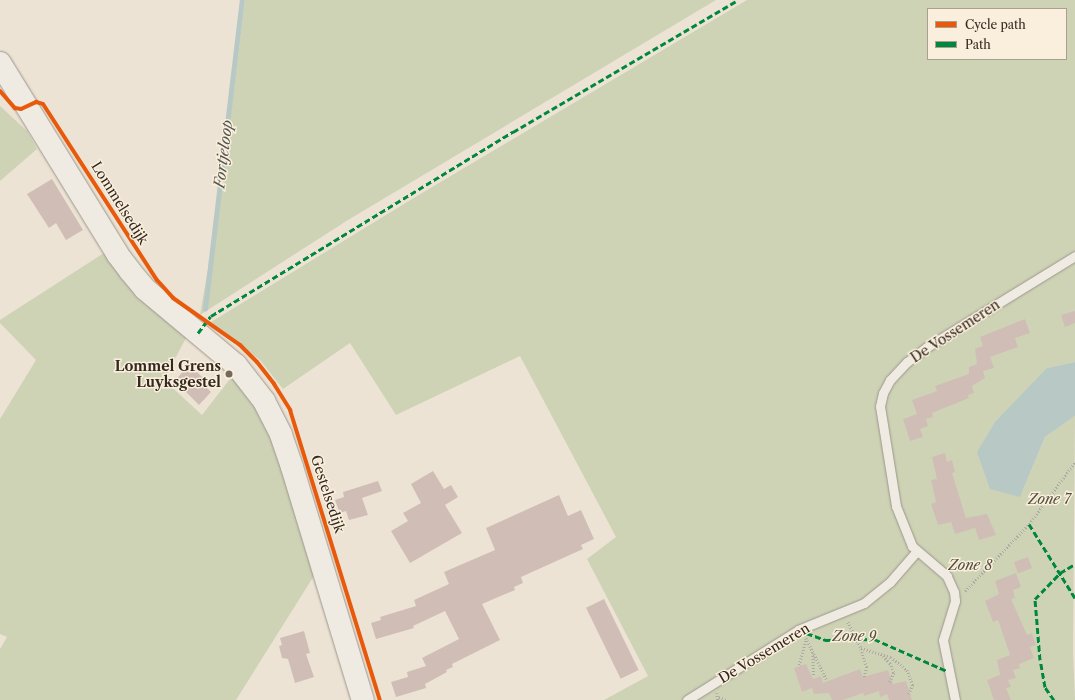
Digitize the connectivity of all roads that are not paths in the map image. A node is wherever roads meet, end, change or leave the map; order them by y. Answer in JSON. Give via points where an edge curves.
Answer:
{"nodes":[{"id":1,"x":0,"y":63,"type":"edge"},
{"id":2,"x":1075,"y":256,"type":"edge"},
{"id":3,"x":198,"y":333,"type":"joint"},
{"id":4,"x":916,"y":552,"type":"junction"},
{"id":5,"x":363,"y":700,"type":"edge"},
{"id":6,"x":687,"y":700,"type":"edge"},
{"id":7,"x":955,"y":700,"type":"edge"}],
"edges":[{"from":1,"to":3,"type":"main road","name":"Lommelsedijk","via":[[118,255],[145,289]]},
{"from":2,"to":4,"type":"lane","name":"De Vossemeren","via":[[927,347],[907,362],[890,380],[880,406],[896,506]]},
{"from":3,"to":5,"type":"main road","name":"Gestelsedijk","via":[[250,380],[281,435]]},
{"from":4,"to":6,"type":"lane","name":"De Vossemeren","via":[[877,594],[800,629]]},
{"from":4,"to":7,"type":"lane","name":"De Vossemeren","via":[[947,576],[952,584],[955,601],[943,640]]}]}
